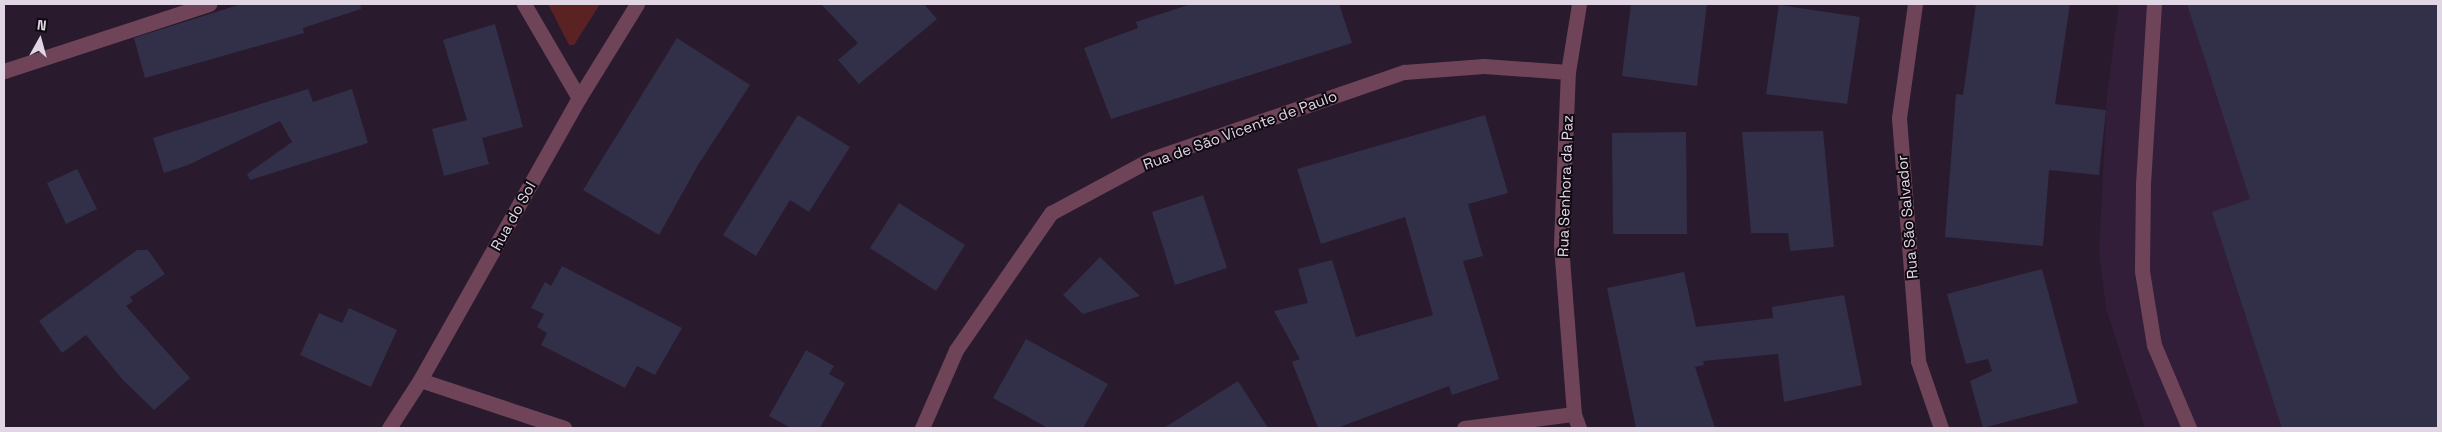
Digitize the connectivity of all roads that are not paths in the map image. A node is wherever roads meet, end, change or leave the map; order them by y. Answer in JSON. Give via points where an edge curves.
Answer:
{"nodes":[{"id":1,"x":209,"y":4,"type":"edge"},
{"id":2,"x":524,"y":4,"type":"edge"},
{"id":3,"x":637,"y":4,"type":"edge"},
{"id":4,"x":1580,"y":4,"type":"edge"},
{"id":5,"x":1915,"y":4,"type":"edge"},
{"id":6,"x":2154,"y":4,"type":"edge"},
{"id":7,"x":4,"y":72,"type":"edge"},
{"id":8,"x":1568,"y":72,"type":"junction"},
{"id":9,"x":579,"y":98,"type":"junction"},
{"id":10,"x":420,"y":380,"type":"junction"},
{"id":11,"x":1577,"y":421,"type":"edge"},
{"id":12,"x":527,"y":422,"type":"edge"},
{"id":13,"x":390,"y":428,"type":"edge"},
{"id":14,"x":564,"y":428,"type":"edge"},
{"id":15,"x":922,"y":428,"type":"edge"},
{"id":16,"x":1464,"y":428,"type":"edge"},
{"id":17,"x":1941,"y":428,"type":"edge"},
{"id":18,"x":2190,"y":428,"type":"edge"}],
"edges":[{"from":1,"to":7,"type":"street"},
{"from":2,"to":9,"type":"street"},
{"from":3,"to":9,"type":"street","name":"Rua do Sol"},
{"from":4,"to":8,"type":"street","name":"Rua Senhora da Paz"},
{"from":5,"to":17,"type":"street","name":"Rua São Salvador","via":[[1899,118],[1918,361]]},
{"from":6,"to":18,"type":"street","via":[[2143,186],[2142,271],[2154,345]]},
{"from":8,"to":11,"type":"street","name":"Rua Senhora da Paz","via":[[1561,244]]},
{"from":8,"to":15,"type":"street","name":"Rua de São Vicente de Paulo","via":[[1484,66],[1404,72],[1151,159],[1051,213],[956,350]]},
{"from":9,"to":10,"type":"street","name":"Rua do Sol"},
{"from":10,"to":12,"type":"street"},
{"from":10,"to":13,"type":"street","name":"Rua do Sol"},
{"from":11,"to":16,"type":"street"},
{"from":12,"to":14,"type":"street"}]}
